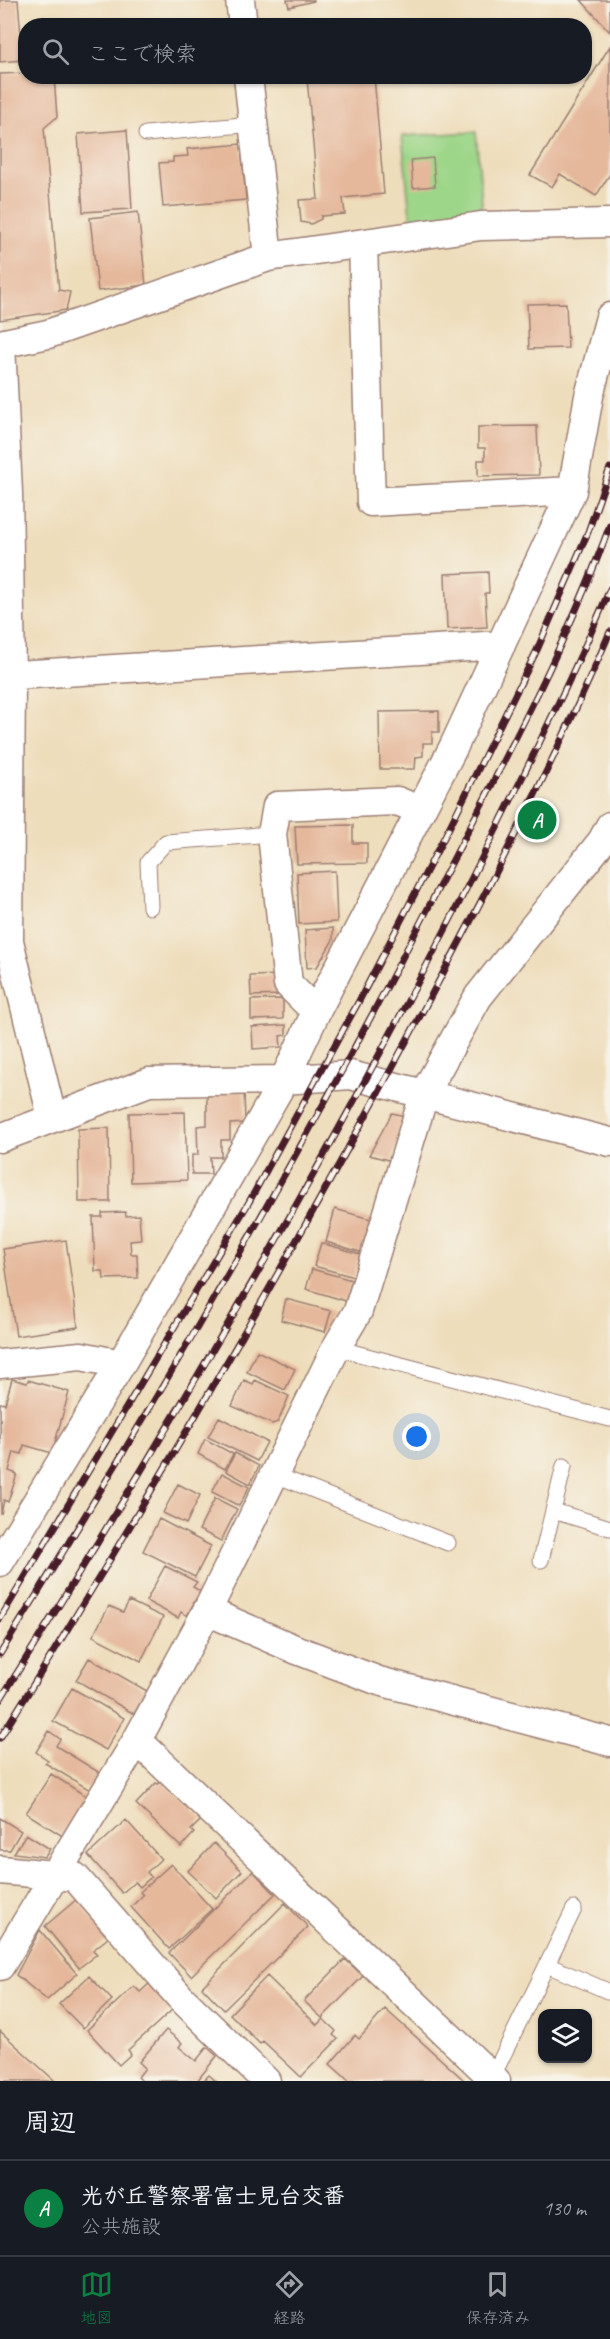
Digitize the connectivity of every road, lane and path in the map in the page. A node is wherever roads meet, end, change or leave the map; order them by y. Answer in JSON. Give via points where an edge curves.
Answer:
{"nodes":[{"id":1,"x":240,"y":0,"type":"edge"},
{"id":2,"x":242,"y":18,"type":"edge"},
{"id":3,"x":249,"y":84,"type":"edge"},
{"id":4,"x":253,"y":124,"type":"junction"},
{"id":5,"x":146,"y":134,"type":"dead end"},
{"id":6,"x":610,"y":223,"type":"edge"},
{"id":7,"x":363,"y":244,"type":"junction"},
{"id":8,"x":268,"y":258,"type":"junction"},
{"id":9,"x":610,"y":317,"type":"edge"},
{"id":10,"x":0,"y":344,"type":"edge"},
{"id":11,"x":572,"y":492,"type":"junction"},
{"id":12,"x":4,"y":494,"type":"edge"},
{"id":13,"x":501,"y":645,"type":"junction"},
{"id":14,"x":6,"y":676,"type":"edge"},
{"id":15,"x":420,"y":810,"type":"junction"},
{"id":16,"x":610,"y":826,"type":"edge"},
{"id":17,"x":272,"y":834,"type":"junction"},
{"id":18,"x":150,"y":907,"type":"dead end"},
{"id":19,"x":4,"y":941,"type":"edge"},
{"id":20,"x":316,"y":1012,"type":"junction"},
{"id":21,"x":284,"y":1080,"type":"junction"},
{"id":22,"x":425,"y":1092,"type":"junction"},
{"id":23,"x":52,"y":1117,"type":"junction"},
{"id":24,"x":0,"y":1138,"type":"edge"},
{"id":25,"x":610,"y":1142,"type":"edge"},
{"id":26,"x":336,"y":1348,"type":"junction"},
{"id":27,"x":0,"y":1364,"type":"edge"},
{"id":28,"x":121,"y":1364,"type":"junction"},
{"id":29,"x":610,"y":1419,"type":"edge"},
{"id":30,"x":564,"y":1466,"type":"dead end"},
{"id":31,"x":273,"y":1474,"type":"junction"},
{"id":32,"x":553,"y":1511,"type":"junction"},
{"id":33,"x":610,"y":1528,"type":"edge"},
{"id":34,"x":448,"y":1543,"type":"dead end"},
{"id":35,"x":541,"y":1560,"type":"dead end"},
{"id":36,"x":0,"y":1562,"type":"edge"},
{"id":37,"x":207,"y":1611,"type":"junction"},
{"id":38,"x":137,"y":1740,"type":"junction"},
{"id":39,"x":610,"y":1742,"type":"edge"},
{"id":40,"x":0,"y":1869,"type":"edge"},
{"id":41,"x":55,"y":1874,"type":"junction"},
{"id":42,"x":574,"y":1909,"type":"dead end"},
{"id":43,"x":547,"y":1965,"type":"junction"},
{"id":44,"x":0,"y":1966,"type":"edge"},
{"id":45,"x":610,"y":1992,"type":"edge"},
{"id":46,"x":494,"y":2079,"type":"edge"},
{"id":47,"x":266,"y":2081,"type":"edge"}],
"edges":[{"from":1,"to":2,"type":"street"},
{"from":3,"to":4,"type":"street"},
{"from":4,"to":5,"type":"lane"},
{"from":4,"to":8,"type":"street"},
{"from":6,"to":7,"type":"street","via":[[481,226]]},
{"from":7,"to":8,"type":"street"},
{"from":7,"to":11,"type":"street","via":[[371,502]]},
{"from":8,"to":10,"type":"street","via":[[48,334]]},
{"from":9,"to":11,"type":"street","via":[[589,396]]},
{"from":10,"to":12,"type":"street"},
{"from":11,"to":13,"type":"street"},
{"from":12,"to":14,"type":"street"},
{"from":13,"to":14,"type":"street"},
{"from":13,"to":15,"type":"street"},
{"from":14,"to":19,"type":"street"},
{"from":15,"to":17,"type":"street","via":[[397,801],[277,806]]},
{"from":15,"to":20,"type":"street"},
{"from":16,"to":22,"type":"street","via":[[602,842],[478,997]]},
{"from":17,"to":18,"type":"lane","via":[[166,842],[148,862]]},
{"from":17,"to":20,"type":"street","via":[[288,984]]},
{"from":19,"to":23,"type":"street"},
{"from":20,"to":21,"type":"street"},
{"from":21,"to":22,"type":"street","via":[[351,1075]]},
{"from":21,"to":23,"type":"street","via":[[149,1082]]},
{"from":21,"to":28,"type":"street"},
{"from":22,"to":25,"type":"street"},
{"from":22,"to":26,"type":"street","via":[[358,1311]]},
{"from":23,"to":24,"type":"street"},
{"from":26,"to":29,"type":"lane"},
{"from":26,"to":31,"type":"street"},
{"from":27,"to":28,"type":"street","via":[[81,1356]]},
{"from":28,"to":36,"type":"street"},
{"from":30,"to":32,"type":"lane"},
{"from":31,"to":34,"type":"lane"},
{"from":31,"to":37,"type":"street"},
{"from":32,"to":33,"type":"lane"},
{"from":32,"to":35,"type":"lane"},
{"from":37,"to":38,"type":"street"},
{"from":37,"to":39,"type":"street","via":[[379,1681]]},
{"from":38,"to":41,"type":"street"},
{"from":38,"to":46,"type":"street"},
{"from":40,"to":41,"type":"street"},
{"from":41,"to":44,"type":"street"},
{"from":41,"to":47,"type":"street","via":[[75,1877],[180,1997]]},
{"from":42,"to":43,"type":"lane"},
{"from":43,"to":45,"type":"lane"},
{"from":43,"to":46,"type":"lane"}]}
